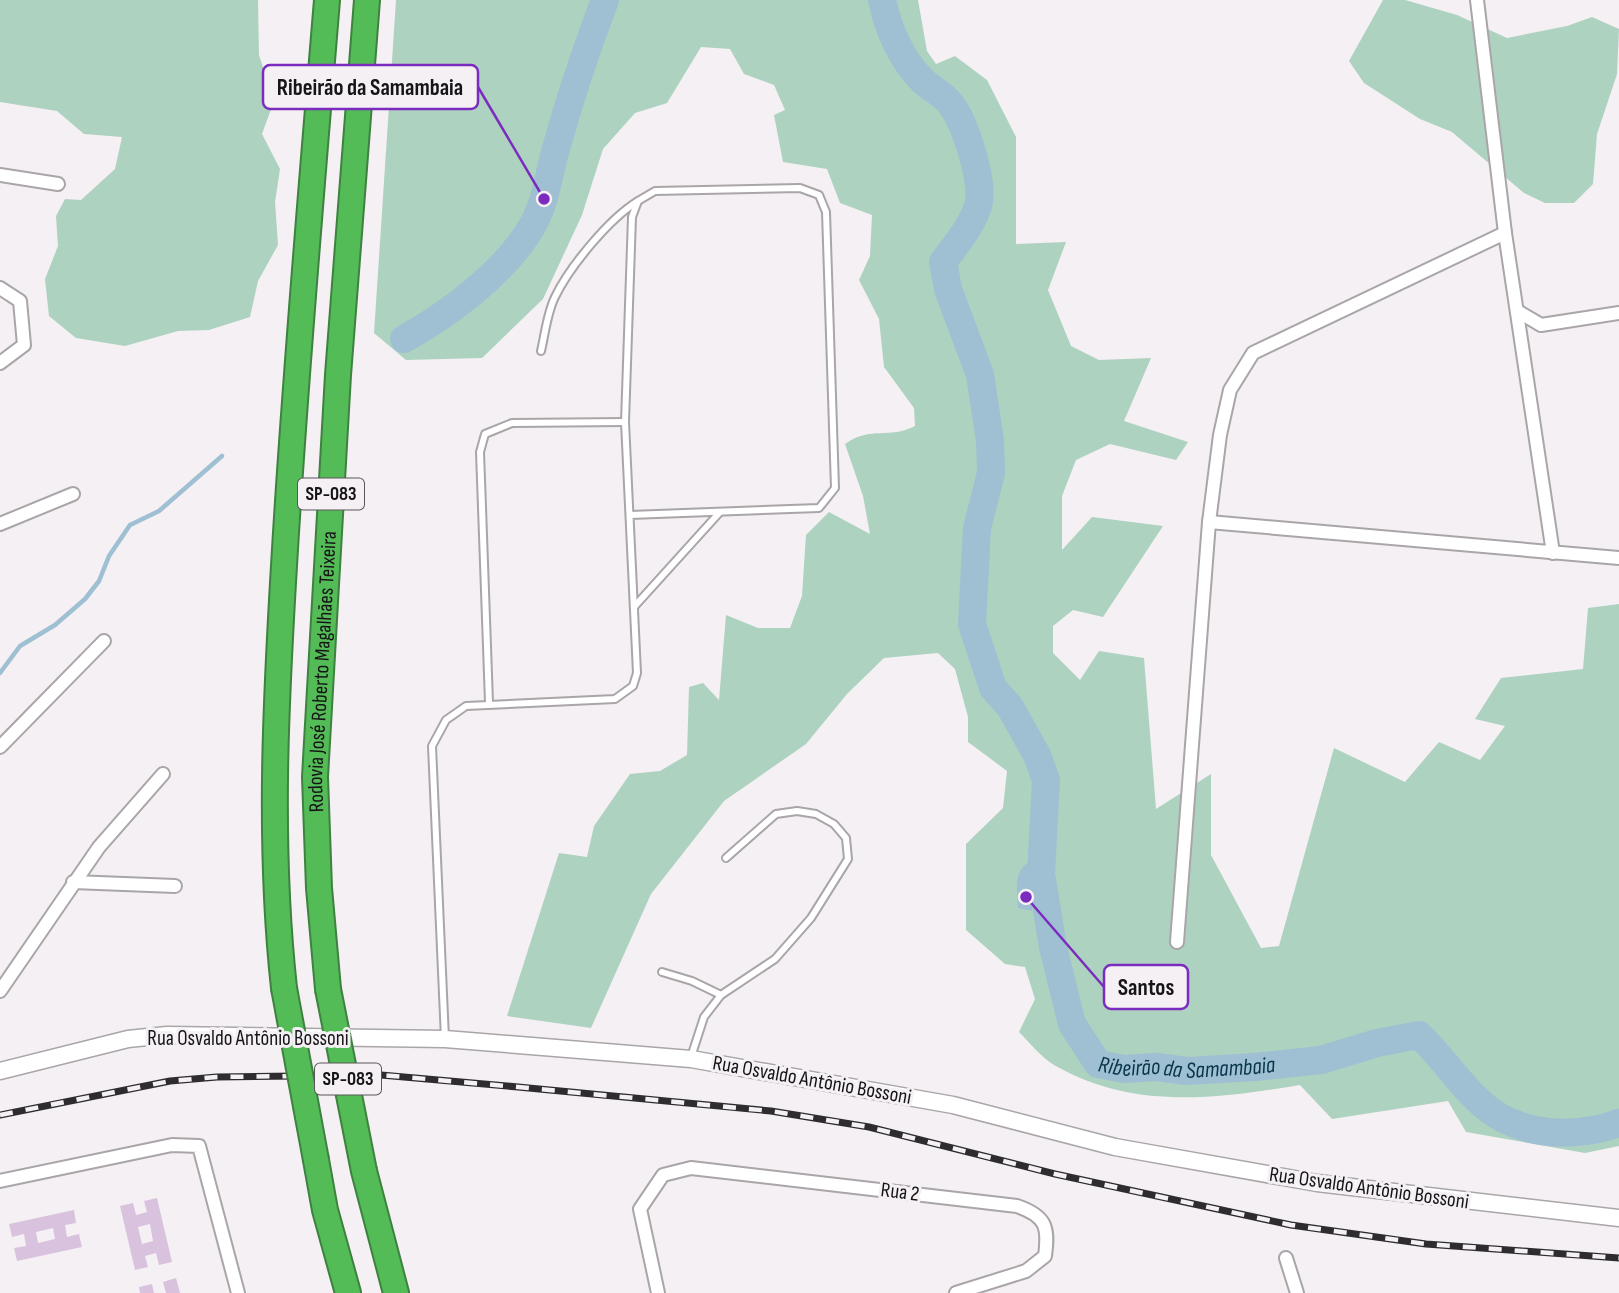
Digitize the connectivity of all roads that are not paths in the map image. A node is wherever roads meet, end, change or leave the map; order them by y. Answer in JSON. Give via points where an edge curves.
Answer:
{"nodes":[{"id":1,"x":327,"y":0,"type":"edge"},
{"id":2,"x":367,"y":0,"type":"edge"},
{"id":3,"x":1477,"y":0,"type":"edge"},
{"id":4,"x":0,"y":176,"type":"edge"},
{"id":5,"x":58,"y":184,"type":"dead end"},
{"id":6,"x":638,"y":201,"type":"junction"},
{"id":7,"x":1505,"y":233,"type":"junction"},
{"id":8,"x":0,"y":288,"type":"edge"},
{"id":9,"x":1519,"y":312,"type":"junction"},
{"id":10,"x":1619,"y":313,"type":"edge"},
{"id":11,"x":541,"y":351,"type":"dead end"},
{"id":12,"x":0,"y":363,"type":"edge"},
{"id":13,"x":625,"y":422,"type":"junction"},
{"id":14,"x":73,"y":494,"type":"dead end"},
{"id":15,"x":720,"y":512,"type":"junction"},
{"id":16,"x":630,"y":515,"type":"junction"},
{"id":17,"x":1209,"y":522,"type":"junction"},
{"id":18,"x":0,"y":524,"type":"edge"},
{"id":19,"x":1553,"y":553,"type":"junction"},
{"id":20,"x":1619,"y":558,"type":"edge"},
{"id":21,"x":634,"y":607,"type":"junction"},
{"id":22,"x":104,"y":641,"type":"dead end"},
{"id":23,"x":489,"y":702,"type":"junction"},
{"id":24,"x":0,"y":747,"type":"edge"},
{"id":25,"x":163,"y":774,"type":"dead end"},
{"id":26,"x":726,"y":858,"type":"dead end"},
{"id":27,"x":73,"y":882,"type":"junction"},
{"id":28,"x":174,"y":886,"type":"dead end"},
{"id":29,"x":1177,"y":942,"type":"dead end"},
{"id":30,"x":662,"y":972,"type":"dead end"},
{"id":31,"x":0,"y":991,"type":"edge"},
{"id":32,"x":721,"y":995,"type":"junction"},
{"id":33,"x":445,"y":1039,"type":"junction"},
{"id":34,"x":691,"y":1059,"type":"junction"},
{"id":35,"x":2,"y":1067,"type":"edge"},
{"id":36,"x":0,"y":1181,"type":"edge"},
{"id":37,"x":1619,"y":1217,"type":"edge"},
{"id":38,"x":1286,"y":1258,"type":"dead end"},
{"id":39,"x":238,"y":1293,"type":"edge"},
{"id":40,"x":348,"y":1293,"type":"edge"},
{"id":41,"x":396,"y":1293,"type":"edge"},
{"id":42,"x":658,"y":1293,"type":"edge"},
{"id":43,"x":956,"y":1293,"type":"edge"},
{"id":44,"x":1297,"y":1293,"type":"edge"}],
"edges":[{"from":1,"to":40,"type":"highway","name":"Rodovia José Roberto Magalhães Teixeira","number":"SP-083","bridge":true,"via":[[296,367],[275,722],[275,884],[284,988],[325,1210]]},
{"from":2,"to":41,"type":"highway","name":"Rodovia José Roberto Magalhães Teixeira","number":"SP-083","bridge":true,"via":[[338,375],[315,777],[328,989],[364,1171]]},
{"from":3,"to":7,"type":"street"},
{"from":4,"to":5,"type":"street"},
{"from":6,"to":11,"type":"lane","via":[[620,213],[567,277],[554,299]]},
{"from":6,"to":13,"type":"lane","via":[[632,217]]},
{"from":6,"to":15,"type":"lane","via":[[655,191],[800,188],[819,195],[826,212],[835,488],[819,508]]},
{"from":7,"to":9,"type":"street"},
{"from":7,"to":17,"type":"street","via":[[1253,353],[1230,390]]},
{"from":8,"to":12,"type":"street","via":[[20,301],[24,345]]},
{"from":9,"to":10,"type":"street","via":[[1541,324]]},
{"from":9,"to":19,"type":"street"},
{"from":13,"to":16,"type":"lane"},
{"from":13,"to":23,"type":"lane","via":[[512,422],[485,434],[480,452]]},
{"from":14,"to":18,"type":"street"},
{"from":15,"to":16,"type":"lane"},
{"from":15,"to":21,"type":"lane"},
{"from":16,"to":21,"type":"lane"},
{"from":17,"to":19,"type":"street"},
{"from":17,"to":29,"type":"street"},
{"from":19,"to":20,"type":"street"},
{"from":21,"to":23,"type":"lane","via":[[637,673],[633,686],[615,699]]},
{"from":22,"to":24,"type":"street"},
{"from":23,"to":33,"type":"lane","via":[[466,706],[446,720],[432,746]]},
{"from":25,"to":27,"type":"street"},
{"from":26,"to":32,"type":"lane","via":[[776,814],[797,811],[834,824],[846,838],[848,859],[811,918],[775,960]]},
{"from":27,"to":28,"type":"street"},
{"from":27,"to":31,"type":"street"},
{"from":30,"to":32,"type":"lane"},
{"from":32,"to":34,"type":"lane","via":[[704,1017]]},
{"from":33,"to":34,"type":"street","name":"Rua Osvaldo Antônio Bossoni"},
{"from":33,"to":35,"type":"street","name":"Rua Osvaldo Antônio Bossoni","via":[[167,1035]]},
{"from":34,"to":37,"type":"street","name":"Rua Osvaldo Antônio Bossoni","via":[[953,1105],[1115,1147],[1303,1181]]},
{"from":36,"to":39,"type":"street","via":[[172,1145],[199,1146]]},
{"from":38,"to":44,"type":"street"},
{"from":42,"to":43,"type":"street","name":"Rua 2","via":[[640,1209],[663,1175],[691,1168],[1017,1206],[1035,1212],[1048,1235],[1045,1256],[1026,1270]]}]}
